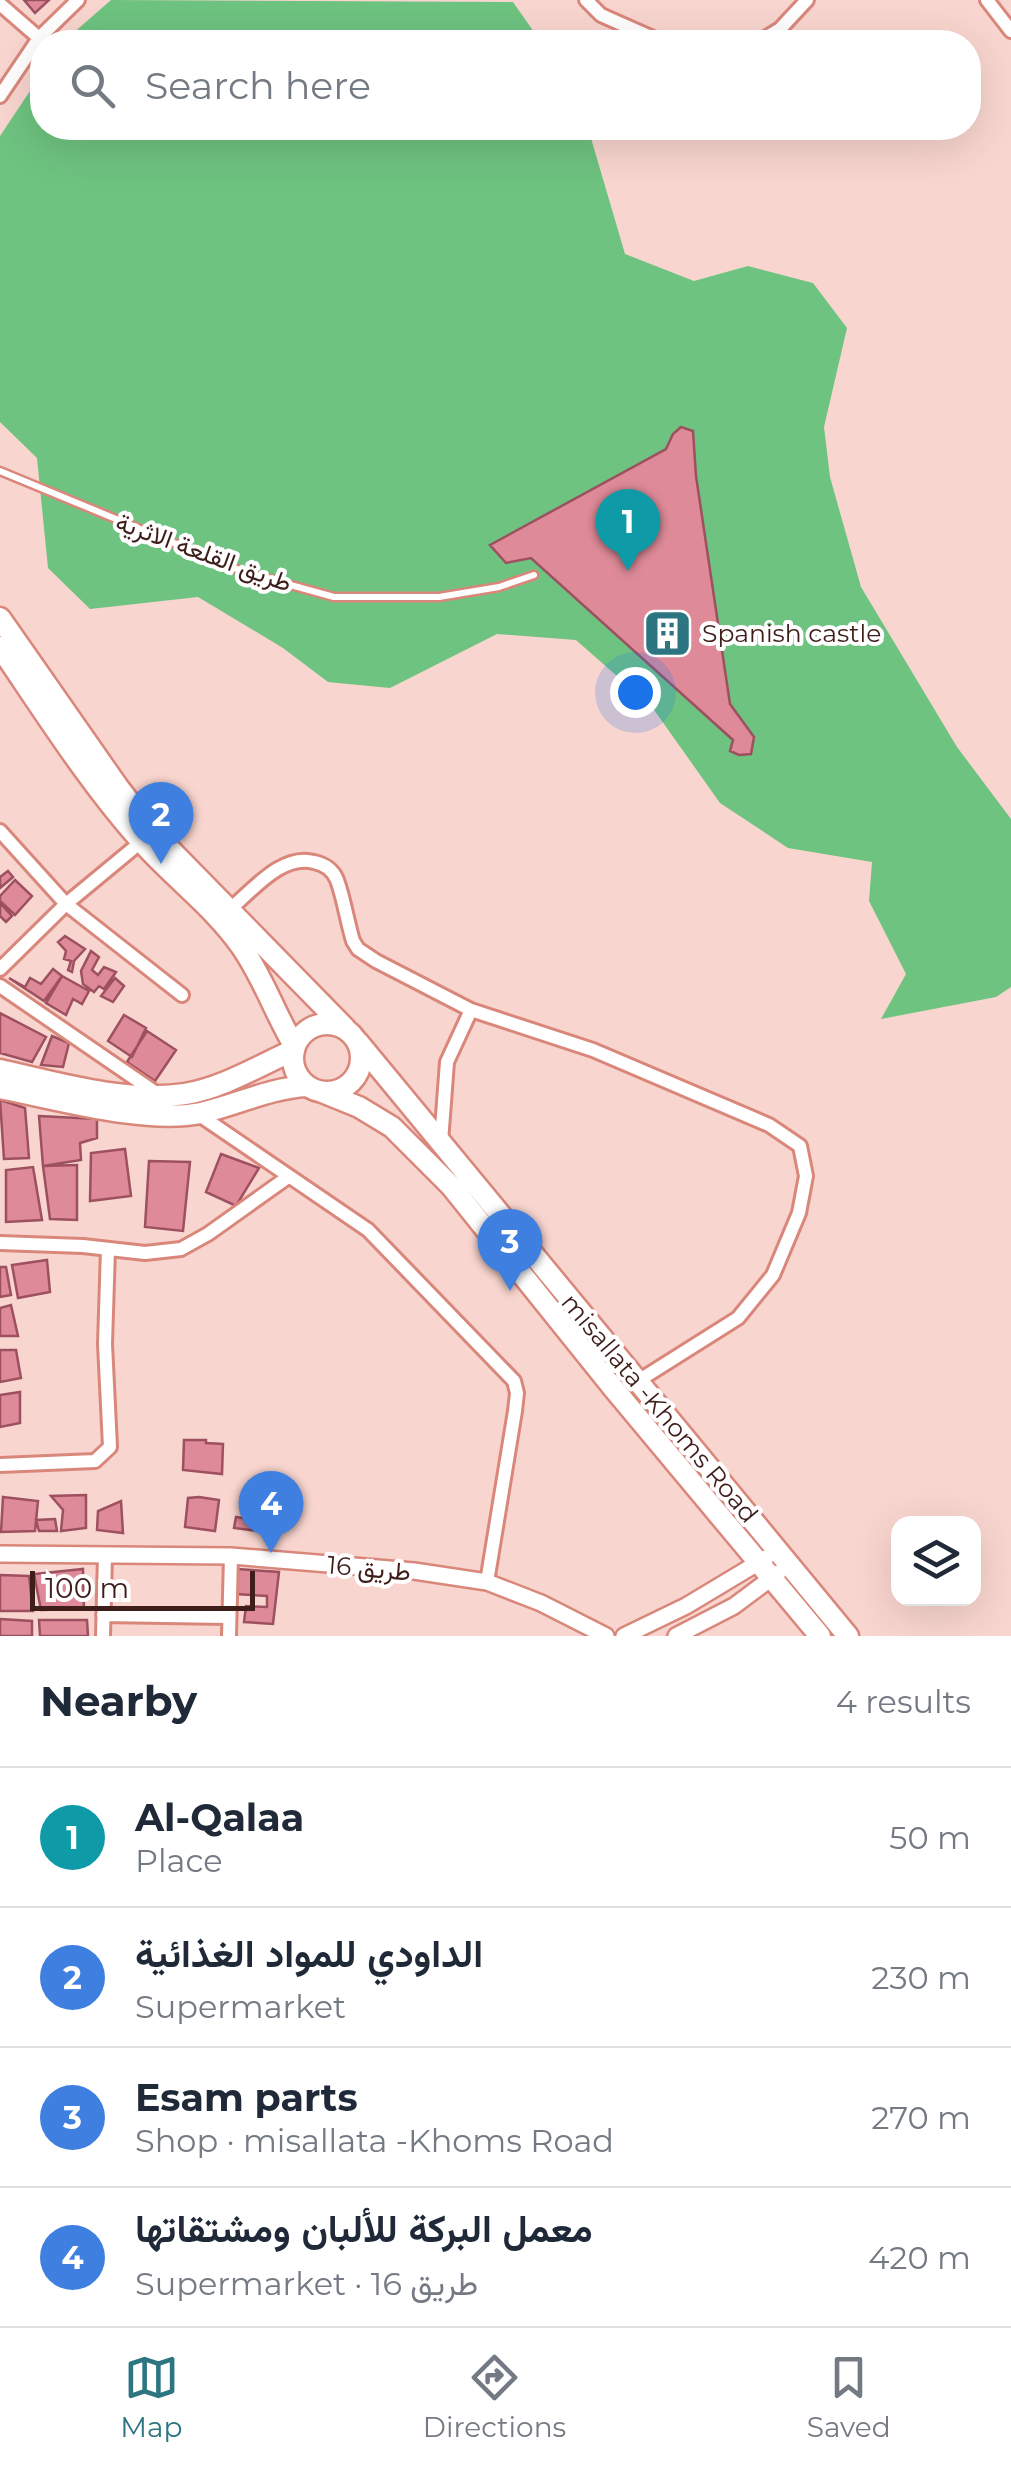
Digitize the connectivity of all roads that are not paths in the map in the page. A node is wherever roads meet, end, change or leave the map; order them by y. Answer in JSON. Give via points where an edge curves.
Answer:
{"nodes":[{"id":1,"x":78,"y":0,"type":"edge"},
{"id":2,"x":586,"y":0,"type":"edge"},
{"id":3,"x":807,"y":0,"type":"edge"},
{"id":4,"x":987,"y":0,"type":"edge"},
{"id":5,"x":0,"y":4,"type":"edge"},
{"id":6,"x":30,"y":30,"type":"edge"},
{"id":7,"x":47,"y":30,"type":"edge"},
{"id":8,"x":635,"y":30,"type":"edge"},
{"id":9,"x":778,"y":30,"type":"edge"},
{"id":10,"x":1011,"y":32,"type":"edge"},
{"id":11,"x":30,"y":51,"type":"edge"},
{"id":12,"x":0,"y":96,"type":"edge"},
{"id":13,"x":0,"y":470,"type":"edge"},
{"id":14,"x":534,"y":575,"type":"dead end"},
{"id":15,"x":0,"y":618,"type":"edge"},
{"id":16,"x":0,"y":646,"type":"edge"},
{"id":17,"x":0,"y":831,"type":"edge"},
{"id":18,"x":147,"y":836,"type":"junction"},
{"id":19,"x":66,"y":904,"type":"junction"},
{"id":20,"x":229,"y":910,"type":"junction"},
{"id":21,"x":0,"y":969,"type":"edge"},
{"id":22,"x":0,"y":986,"type":"edge"},
{"id":23,"x":182,"y":995,"type":"dead end"},
{"id":24,"x":471,"y":1010,"type":"junction"},
{"id":25,"x":351,"y":1035,"type":"junction"},
{"id":26,"x":294,"y":1049,"type":"junction"},
{"id":27,"x":0,"y":1070,"type":"edge"},
{"id":28,"x":0,"y":1088,"type":"edge"},
{"id":29,"x":314,"y":1089,"type":"junction"},
{"id":30,"x":160,"y":1096,"type":"junction"},
{"id":31,"x":198,"y":1114,"type":"junction"},
{"id":32,"x":441,"y":1142,"type":"junction"},
{"id":33,"x":288,"y":1177,"type":"junction"},
{"id":34,"x":0,"y":1244,"type":"edge"},
{"id":35,"x":108,"y":1250,"type":"junction"},
{"id":36,"x":638,"y":1381,"type":"junction"},
{"id":37,"x":0,"y":1465,"type":"edge"},
{"id":38,"x":0,"y":1554,"type":"edge"},
{"id":39,"x":105,"y":1555,"type":"junction"},
{"id":40,"x":230,"y":1556,"type":"junction"},
{"id":41,"x":775,"y":1563,"type":"junction"},
{"id":42,"x":487,"y":1582,"type":"junction"},
{"id":43,"x":103,"y":1616,"type":"junction"},
{"id":44,"x":228,"y":1617,"type":"junction"},
{"id":45,"x":103,"y":1636,"type":"edge"},
{"id":46,"x":229,"y":1636,"type":"edge"},
{"id":47,"x":606,"y":1636,"type":"edge"},
{"id":48,"x":624,"y":1636,"type":"edge"},
{"id":49,"x":676,"y":1636,"type":"edge"},
{"id":50,"x":820,"y":1636,"type":"edge"},
{"id":51,"x":848,"y":1636,"type":"edge"}],
"edges":[{"from":1,"to":7,"type":"street"},
{"from":2,"to":8,"type":"street"},
{"from":3,"to":9,"type":"street"},
{"from":4,"to":10,"type":"street"},
{"from":5,"to":6,"type":"street"},
{"from":11,"to":12,"type":"street"},
{"from":13,"to":14,"type":"lane","name":"طريق القلعة الاثرية","via":[[244,572],[334,597],[438,597]]},
{"from":15,"to":18,"type":"main road"},
{"from":16,"to":18,"type":"main road","via":[[56,732]]},
{"from":17,"to":19,"type":"street"},
{"from":18,"to":19,"type":"street"},
{"from":18,"to":20,"type":"main road","name":"misallata -Khoms Road"},
{"from":18,"to":26,"type":"main road","via":[[230,932]]},
{"from":19,"to":21,"type":"street"},
{"from":19,"to":23,"type":"street"},
{"from":20,"to":24,"type":"street","via":[[285,864],[320,864],[337,880],[358,949]]},
{"from":20,"to":25,"type":"main road","name":"misallata -Khoms Road"},
{"from":22,"to":30,"type":"street"},
{"from":24,"to":32,"type":"street","via":[[448,1062]]},
{"from":24,"to":36,"type":"street","via":[[593,1050],[770,1126],[800,1146],[806,1176],[799,1213],[774,1274],[738,1318]]},
{"from":25,"to":26,"type":"main road","via":[[335,1024],[315,1026]]},
{"from":25,"to":29,"type":"main road","via":[[362,1052],[358,1074],[344,1089]]},
{"from":25,"to":32,"type":"main road","name":"misallata -Khoms Road"},
{"from":26,"to":29,"type":"main road","via":[[295,1070]]},
{"from":26,"to":30,"type":"main road","via":[[206,1089]]},
{"from":27,"to":30,"type":"main road"},
{"from":28,"to":31,"type":"main road","via":[[151,1115]]},
{"from":29,"to":31,"type":"main road","via":[[269,1092]]},
{"from":29,"to":41,"type":"main road","name":"misallata -Khoms Road","via":[[392,1128],[452,1186],[614,1389]]},
{"from":31,"to":33,"type":"street"},
{"from":32,"to":36,"type":"main road","name":"misallata -Khoms Road"},
{"from":33,"to":35,"type":"street","via":[[181,1249]]},
{"from":33,"to":42,"type":"street","via":[[368,1230],[514,1381],[516,1411]]},
{"from":34,"to":35,"type":"street"},
{"from":35,"to":37,"type":"street","via":[[110,1447],[95,1461]]},
{"from":36,"to":41,"type":"main road","name":"misallata -Khoms Road"},
{"from":38,"to":39,"type":"street","name":"طريق 16"},
{"from":39,"to":40,"type":"street","name":"طريق 16"},
{"from":39,"to":43,"type":"street"},
{"from":40,"to":42,"type":"street","name":"طريق 16"},
{"from":40,"to":44,"type":"street"},
{"from":41,"to":48,"type":"street"},
{"from":41,"to":49,"type":"street","via":[[734,1606]]},
{"from":41,"to":50,"type":"main road","name":"misallata -Khoms Road"},
{"from":41,"to":51,"type":"main road","name":"misallata -Khoms Road"},
{"from":42,"to":47,"type":"street","name":"طريق 16"},
{"from":43,"to":44,"type":"street"},
{"from":43,"to":45,"type":"street"},
{"from":44,"to":46,"type":"street"}]}
